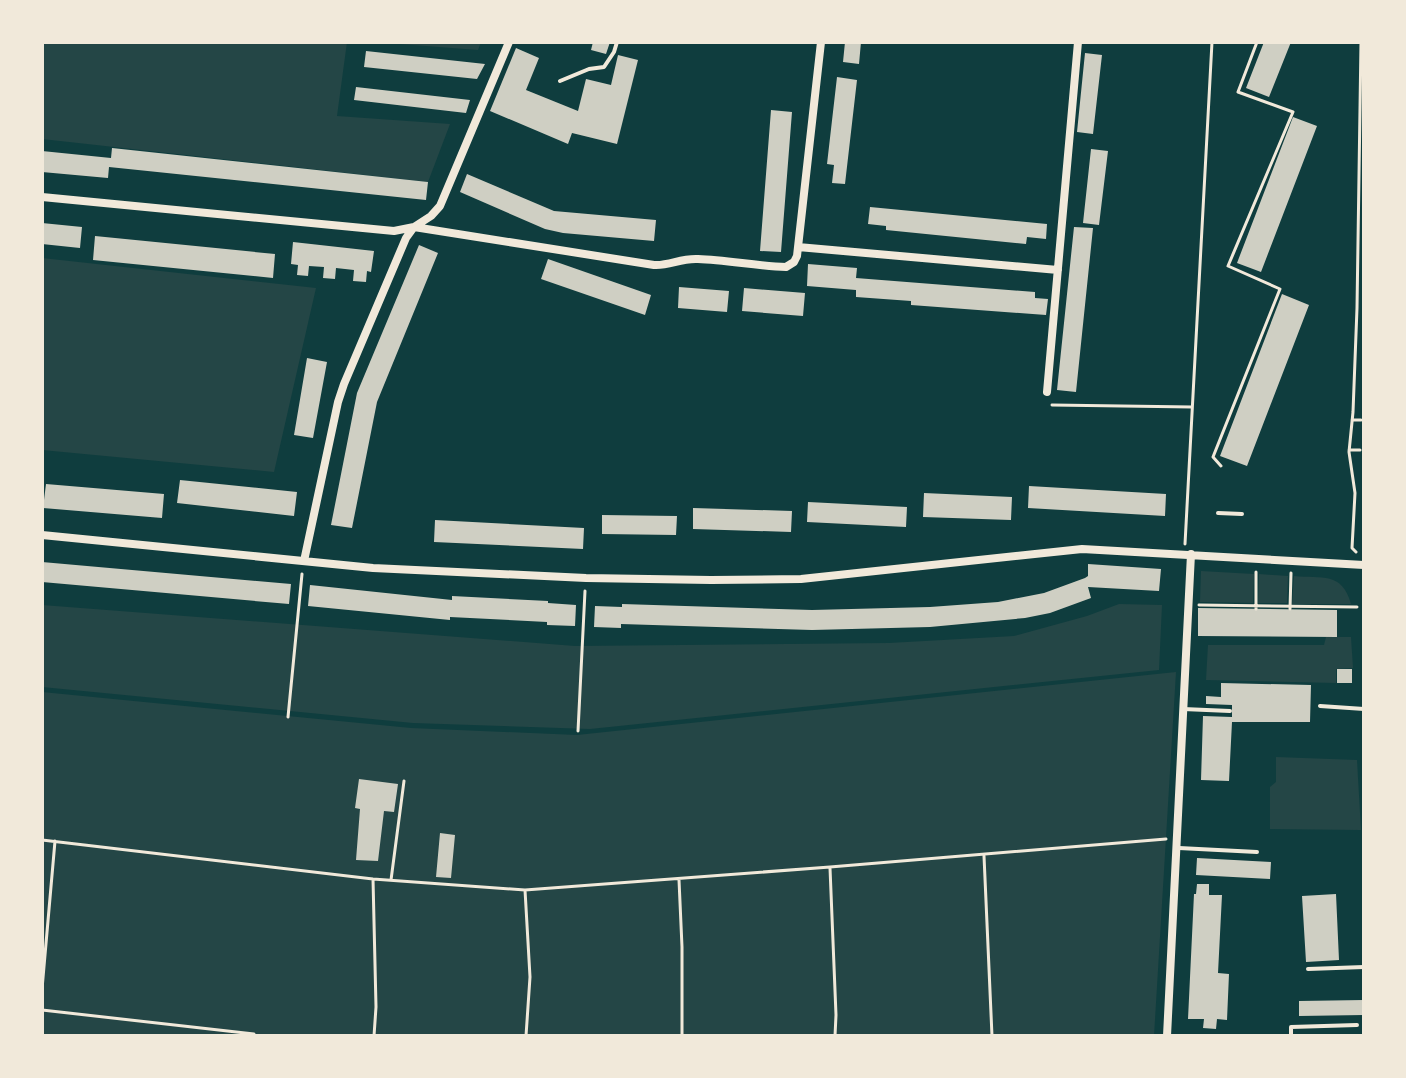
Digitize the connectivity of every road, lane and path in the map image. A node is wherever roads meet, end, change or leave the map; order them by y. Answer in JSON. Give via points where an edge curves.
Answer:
{"nodes":[{"id":1,"x":509,"y":42,"type":"edge"},
{"id":2,"x":617,"y":42,"type":"edge"},
{"id":3,"x":821,"y":42,"type":"edge"},
{"id":4,"x":1078,"y":42,"type":"edge"},
{"id":5,"x":1212,"y":42,"type":"edge"},
{"id":6,"x":1257,"y":42,"type":"edge"},
{"id":7,"x":1361,"y":42,"type":"edge"},
{"id":8,"x":1362,"y":75,"type":"edge"},
{"id":9,"x":560,"y":81,"type":"dead end"},
{"id":10,"x":42,"y":197,"type":"edge"},
{"id":11,"x":414,"y":227,"type":"junction"},
{"id":12,"x":798,"y":247,"type":"junction"},
{"id":13,"x":1058,"y":270,"type":"junction"},
{"id":14,"x":1047,"y":392,"type":"joint"},
{"id":15,"x":1192,"y":407,"type":"junction"},
{"id":16,"x":1352,"y":420,"type":"junction"},
{"id":17,"x":1361,"y":420,"type":"dead end"},
{"id":18,"x":1349,"y":450,"type":"junction"},
{"id":19,"x":1360,"y":450,"type":"dead end"},
{"id":20,"x":1221,"y":466,"type":"dead end"},
{"id":21,"x":1218,"y":513,"type":"dead end"},
{"id":22,"x":1242,"y":514,"type":"dead end"},
{"id":23,"x":42,"y":535,"type":"edge"},
{"id":24,"x":1352,"y":548,"type":"dead end"},
{"id":25,"x":1191,"y":554,"type":"junction"},
{"id":26,"x":304,"y":561,"type":"junction"},
{"id":27,"x":1364,"y":565,"type":"edge"},
{"id":28,"x":1256,"y":571,"type":"dead end"},
{"id":29,"x":1291,"y":573,"type":"dead end"},
{"id":30,"x":586,"y":578,"type":"junction"},
{"id":31,"x":1187,"y":605,"type":"junction"},
{"id":32,"x":1256,"y":607,"type":"junction"},
{"id":33,"x":1357,"y":607,"type":"dead end"},
{"id":34,"x":1290,"y":608,"type":"junction"},
{"id":35,"x":1320,"y":706,"type":"dead end"},
{"id":36,"x":1183,"y":709,"type":"junction"},
{"id":37,"x":1364,"y":709,"type":"edge"},
{"id":38,"x":1230,"y":711,"type":"dead end"},
{"id":39,"x":288,"y":717,"type":"dead end"},
{"id":40,"x":578,"y":731,"type":"dead end"},
{"id":41,"x":404,"y":781,"type":"dead end"},
{"id":42,"x":1162,"y":839,"type":"dead end"},
{"id":43,"x":42,"y":840,"type":"edge"},
{"id":44,"x":55,"y":841,"type":"junction"},
{"id":45,"x":1176,"y":848,"type":"junction"},
{"id":46,"x":1257,"y":852,"type":"dead end"},
{"id":47,"x":984,"y":855,"type":"junction"},
{"id":48,"x":830,"y":867,"type":"junction"},
{"id":49,"x":373,"y":879,"type":"junction"},
{"id":50,"x":679,"y":879,"type":"junction"},
{"id":51,"x":391,"y":880,"type":"junction"},
{"id":52,"x":525,"y":890,"type":"junction"},
{"id":53,"x":1364,"y":967,"type":"edge"},
{"id":54,"x":1308,"y":969,"type":"dead end"},
{"id":55,"x":42,"y":989,"type":"edge"},
{"id":56,"x":42,"y":1010,"type":"edge"},
{"id":57,"x":1357,"y":1025,"type":"dead end"},
{"id":58,"x":254,"y":1034,"type":"dead end"},
{"id":59,"x":374,"y":1036,"type":"edge"},
{"id":60,"x":526,"y":1036,"type":"edge"},
{"id":61,"x":682,"y":1036,"type":"edge"},
{"id":62,"x":835,"y":1036,"type":"edge"},
{"id":63,"x":992,"y":1036,"type":"edge"},
{"id":64,"x":1167,"y":1036,"type":"edge"},
{"id":65,"x":1291,"y":1036,"type":"edge"}],
"edges":[{"from":1,"to":11,"type":"street","via":[[440,206]]},
{"from":2,"to":9,"type":"lane","via":[[604,67]]},
{"from":3,"to":12,"type":"street"},
{"from":4,"to":13,"type":"street"},
{"from":5,"to":15,"type":"path"},
{"from":6,"to":20,"type":"path","via":[[1238,92],[1293,112],[1228,266],[1280,289],[1213,457]]},
{"from":7,"to":8,"type":"path"},
{"from":8,"to":16,"type":"path"},
{"from":10,"to":11,"type":"street","via":[[396,231]]},
{"from":11,"to":12,"type":"street","via":[[659,266],[698,259],[786,267],[794,262]]},
{"from":11,"to":26,"type":"street","via":[[399,250],[341,393]]},
{"from":12,"to":13,"type":"street"},
{"from":13,"to":14,"type":"street"},
{"from":14,"to":15,"type":"path","via":[[1051,405]]},
{"from":15,"to":25,"type":"path","via":[[1184,545]]},
{"from":16,"to":17,"type":"path"},
{"from":16,"to":18,"type":"path"},
{"from":18,"to":19,"type":"path"},
{"from":18,"to":24,"type":"path","via":[[1355,493]]},
{"from":21,"to":22,"type":"lane"},
{"from":23,"to":26,"type":"street"},
{"from":25,"to":27,"type":"street"},
{"from":25,"to":30,"type":"street","via":[[1082,549],[801,579]]},
{"from":25,"to":31,"type":"street"},
{"from":26,"to":30,"type":"street"},
{"from":26,"to":39,"type":"path"},
{"from":28,"to":32,"type":"path"},
{"from":29,"to":34,"type":"path"},
{"from":30,"to":40,"type":"path"},
{"from":31,"to":32,"type":"path"},
{"from":31,"to":36,"type":"street"},
{"from":32,"to":34,"type":"path"},
{"from":33,"to":34,"type":"path"},
{"from":35,"to":37,"type":"lane"},
{"from":36,"to":38,"type":"lane"},
{"from":36,"to":45,"type":"street"},
{"from":41,"to":51,"type":"path"},
{"from":42,"to":47,"type":"path"},
{"from":43,"to":44,"type":"path"},
{"from":44,"to":49,"type":"path"},
{"from":44,"to":55,"type":"path"},
{"from":45,"to":46,"type":"lane"},
{"from":45,"to":64,"type":"street"},
{"from":47,"to":48,"type":"path"},
{"from":47,"to":63,"type":"path"},
{"from":48,"to":50,"type":"path"},
{"from":48,"to":62,"type":"path"},
{"from":49,"to":51,"type":"path"},
{"from":49,"to":59,"type":"path"},
{"from":50,"to":52,"type":"path"},
{"from":50,"to":61,"type":"path"},
{"from":51,"to":52,"type":"path"},
{"from":52,"to":60,"type":"path","via":[[530,977]]},
{"from":53,"to":54,"type":"lane"},
{"from":56,"to":58,"type":"path"},
{"from":57,"to":65,"type":"lane","via":[[1291,1027]]}]}
